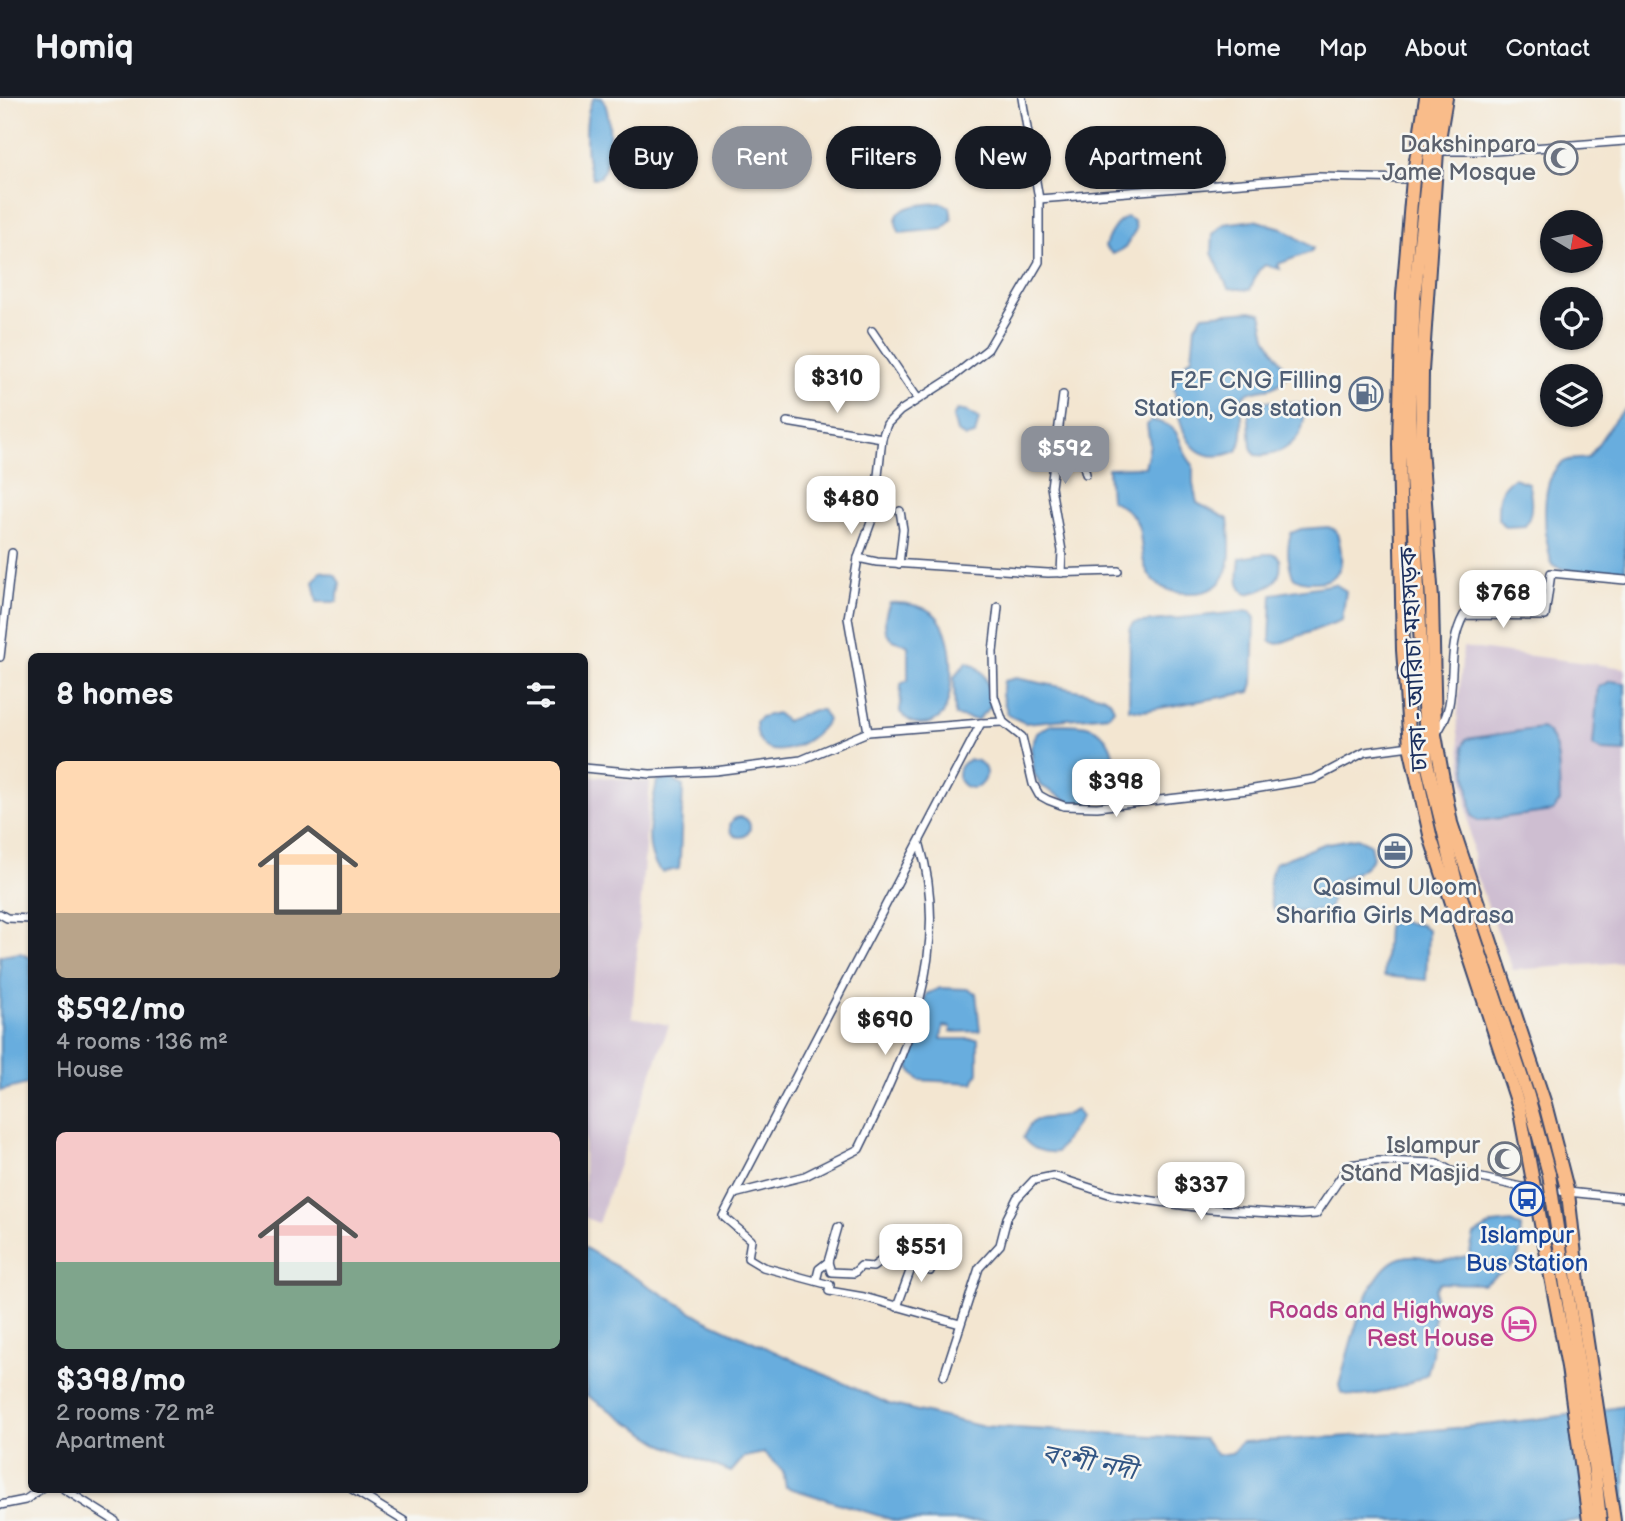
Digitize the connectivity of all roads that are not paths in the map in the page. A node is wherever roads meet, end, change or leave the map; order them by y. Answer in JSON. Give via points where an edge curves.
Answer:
{"nodes":[{"id":1,"x":1022,"y":98,"type":"edge"},
{"id":2,"x":1426,"y":98,"type":"edge"},
{"id":3,"x":1436,"y":98,"type":"edge"},
{"id":4,"x":1446,"y":98,"type":"edge"},
{"id":5,"x":1625,"y":141,"type":"edge"},
{"id":6,"x":1437,"y":151,"type":"junction"},
{"id":7,"x":1413,"y":179,"type":"junction"},
{"id":8,"x":1039,"y":199,"type":"junction"},
{"id":9,"x":872,"y":331,"type":"dead end"},
{"id":10,"x":1063,"y":395,"type":"dead end"},
{"id":11,"x":918,"y":399,"type":"junction"},
{"id":12,"x":787,"y":422,"type":"dead end"},
{"id":13,"x":882,"y":438,"type":"junction"},
{"id":14,"x":1056,"y":459,"type":"junction"},
{"id":15,"x":1086,"y":474,"type":"dead end"},
{"id":16,"x":900,"y":510,"type":"dead end"},
{"id":17,"x":12,"y":553,"type":"dead end"},
{"id":18,"x":858,"y":558,"type":"junction"},
{"id":19,"x":899,"y":564,"type":"junction"},
{"id":20,"x":1118,"y":571,"type":"dead end"},
{"id":21,"x":1061,"y":573,"type":"junction"},
{"id":22,"x":1625,"y":580,"type":"edge"},
{"id":23,"x":1426,"y":599,"type":"junction"},
{"id":24,"x":998,"y":607,"type":"dead end"},
{"id":25,"x":2,"y":617,"type":"edge"},
{"id":26,"x":0,"y":657,"type":"edge"},
{"id":27,"x":1003,"y":722,"type":"junction"},
{"id":28,"x":981,"y":723,"type":"junction"},
{"id":29,"x":868,"y":732,"type":"junction"},
{"id":30,"x":1435,"y":735,"type":"junction"},
{"id":31,"x":1410,"y":746,"type":"junction"},
{"id":32,"x":588,"y":768,"type":"edge"},
{"id":33,"x":920,"y":844,"type":"junction"},
{"id":34,"x":0,"y":914,"type":"edge"},
{"id":35,"x":28,"y":919,"type":"edge"},
{"id":36,"x":1535,"y":1189,"type":"junction"},
{"id":37,"x":1569,"y":1193,"type":"junction"},
{"id":38,"x":734,"y":1194,"type":"junction"},
{"id":39,"x":1625,"y":1198,"type":"edge"},
{"id":40,"x":838,"y":1227,"type":"dead end"},
{"id":41,"x":828,"y":1262,"type":"junction"},
{"id":42,"x":950,"y":1265,"type":"dead end"},
{"id":43,"x":912,"y":1266,"type":"junction"},
{"id":44,"x":816,"y":1282,"type":"junction"},
{"id":45,"x":897,"y":1307,"type":"junction"},
{"id":46,"x":960,"y":1324,"type":"junction"},
{"id":47,"x":1573,"y":1365,"type":"junction"},
{"id":48,"x":944,"y":1376,"type":"dead end"},
{"id":49,"x":35,"y":1493,"type":"edge"},
{"id":50,"x":70,"y":1493,"type":"edge"},
{"id":51,"x":358,"y":1493,"type":"edge"},
{"id":52,"x":0,"y":1505,"type":"edge"},
{"id":53,"x":115,"y":1521,"type":"edge"},
{"id":54,"x":404,"y":1521,"type":"edge"},
{"id":55,"x":1589,"y":1521,"type":"edge"},
{"id":56,"x":1600,"y":1521,"type":"edge"},
{"id":57,"x":1614,"y":1521,"type":"edge"}],
"edges":[{"from":1,"to":8,"type":"street"},
{"from":2,"to":7,"type":"highway"},
{"from":3,"to":23,"type":"highway","via":[[1423,194],[1411,363],[1411,473]]},
{"from":4,"to":6,"type":"highway","name":"ঢাকা - আরিচা মহাসড়ক"},
{"from":5,"to":6,"type":"street"},
{"from":6,"to":23,"type":"highway","name":"ঢাকা - আরিচা মহাসড়ক","via":[[1422,396]]},
{"from":7,"to":8,"type":"street","via":[[1318,177]]},
{"from":7,"to":31,"type":"highway","via":[[1399,444],[1403,650]]},
{"from":8,"to":11,"type":"street","via":[[1039,262],[1001,329],[988,349]]},
{"from":9,"to":11,"type":"street"},
{"from":10,"to":14,"type":"street"},
{"from":11,"to":13,"type":"street","via":[[887,424]]},
{"from":12,"to":13,"type":"street"},
{"from":13,"to":18,"type":"street","via":[[874,514]]},
{"from":14,"to":15,"type":"street","via":[[1083,462]]},
{"from":14,"to":21,"type":"street","via":[[1051,491],[1061,542]]},
{"from":16,"to":19,"type":"street"},
{"from":17,"to":25,"type":"street"},
{"from":18,"to":19,"type":"street"},
{"from":18,"to":29,"type":"street","via":[[848,630]]},
{"from":19,"to":21,"type":"street"},
{"from":20,"to":21,"type":"street"},
{"from":22,"to":30,"type":"street","via":[[1551,573],[1545,616],[1464,615],[1455,631],[1448,720]]},
{"from":23,"to":30,"type":"highway","name":"ঢাকা - আরিচা মহাসড়ক"},
{"from":23,"to":47,"type":"highway","bridge":true,"via":[[1422,670],[1427,763],[1441,826],[1549,1174]]},
{"from":24,"to":27,"type":"street","via":[[994,695]]},
{"from":25,"to":26,"type":"street"},
{"from":27,"to":28,"type":"street"},
{"from":27,"to":31,"type":"street","via":[[1022,737],[1040,795],[1064,806],[1097,807],[1274,786],[1314,779],[1365,752]]},
{"from":28,"to":29,"type":"street"},
{"from":28,"to":33,"type":"street"},
{"from":29,"to":32,"type":"street","via":[[801,760],[650,774]]},
{"from":30,"to":37,"type":"highway","name":"ঢাকা - আরিচা মহাসড়ক","via":[[1451,823],[1545,1104]]},
{"from":31,"to":36,"type":"highway","via":[[1431,839],[1519,1107]]},
{"from":33,"to":38,"type":"street"},
{"from":33,"to":38,"type":"street","via":[[931,880],[933,916],[923,992],[900,1058],[859,1149],[805,1176]]},
{"from":34,"to":35,"type":"street"},
{"from":36,"to":37,"type":"street"},
{"from":36,"to":46,"type":"street","via":[[1451,1171],[1437,1163],[1362,1162],[1349,1165],[1316,1214],[1301,1215],[1209,1209],[1112,1195],[1053,1176],[1034,1180],[1012,1208],[1000,1245],[979,1268]]},
{"from":36,"to":47,"type":"highway"},
{"from":37,"to":39,"type":"street"},
{"from":37,"to":57,"type":"highway","name":"ঢাকা - আরিচা মহাসড়ক"},
{"from":38,"to":44,"type":"street","via":[[723,1216],[751,1240],[748,1258]]},
{"from":40,"to":41,"type":"street"},
{"from":41,"to":43,"type":"street","via":[[831,1272],[854,1273],[860,1266],[873,1267],[882,1259]]},
{"from":41,"to":44,"type":"street","via":[[819,1269]]},
{"from":42,"to":43,"type":"street","via":[[933,1263],[930,1270]]},
{"from":43,"to":45,"type":"street"},
{"from":44,"to":45,"type":"street","via":[[830,1285],[830,1291],[839,1294]]},
{"from":45,"to":46,"type":"street"},
{"from":46,"to":48,"type":"street"},
{"from":47,"to":55,"type":"highway"},
{"from":47,"to":56,"type":"highway"},
{"from":49,"to":52,"type":"street"},
{"from":50,"to":53,"type":"street"},
{"from":51,"to":54,"type":"street"}]}
